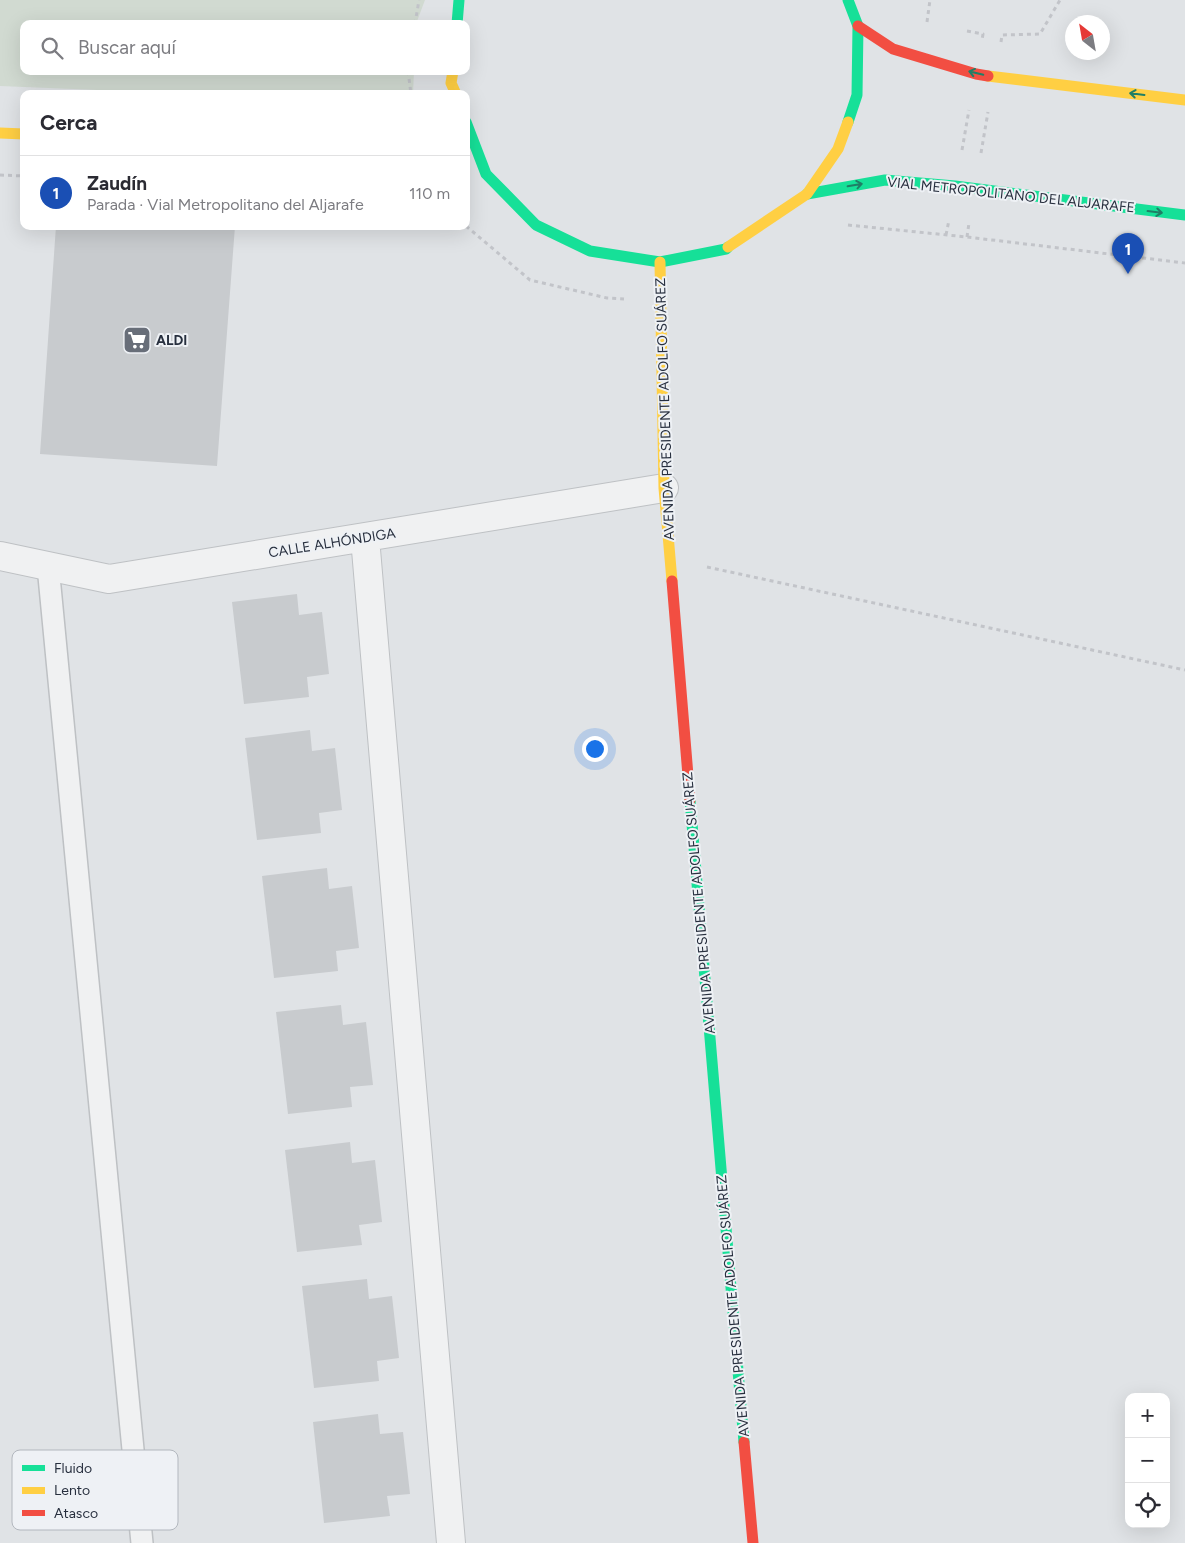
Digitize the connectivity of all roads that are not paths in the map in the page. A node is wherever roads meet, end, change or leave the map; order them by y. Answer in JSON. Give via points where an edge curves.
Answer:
{"nodes":[{"id":1,"x":459,"y":0,"type":"edge"},
{"id":2,"x":848,"y":0,"type":"edge"},
{"id":3,"x":457,"y":20,"type":"edge"},
{"id":4,"x":858,"y":26,"type":"junction"},
{"id":5,"x":452,"y":75,"type":"edge"},
{"id":6,"x":454,"y":90,"type":"edge"},
{"id":7,"x":1185,"y":100,"type":"edge"},
{"id":8,"x":470,"y":132,"type":"edge"},
{"id":9,"x":0,"y":133,"type":"edge"},
{"id":10,"x":20,"y":134,"type":"edge"},
{"id":11,"x":473,"y":170,"type":"dead end"},
{"id":12,"x":486,"y":174,"type":"junction"},
{"id":13,"x":807,"y":194,"type":"junction"},
{"id":14,"x":1185,"y":215,"type":"edge"},
{"id":15,"x":660,"y":262,"type":"junction"},
{"id":16,"x":664,"y":488,"type":"junction"},
{"id":17,"x":365,"y":538,"type":"junction"},
{"id":18,"x":0,"y":556,"type":"edge"},
{"id":19,"x":48,"y":566,"type":"junction"},
{"id":20,"x":133,"y":1450,"type":"edge"},
{"id":21,"x":141,"y":1530,"type":"edge"},
{"id":22,"x":142,"y":1543,"type":"edge"},
{"id":23,"x":451,"y":1543,"type":"edge"},
{"id":24,"x":753,"y":1543,"type":"edge"}],
"edges":[{"from":1,"to":3,"type":"main road"},
{"from":2,"to":4,"type":"main road","name":"VIAL METROPOLITANO DEL ALJARAFE"},
{"from":7,"to":4,"type":"main road","one_way":true,"via":[[976,74],[893,49]]},
{"from":4,"to":13,"type":"main road","name":"VIAL METROPOLITANO DEL ALJARAFE","via":[[857,95],[838,149]]},
{"from":5,"to":6,"type":"main road"},
{"from":8,"to":12,"type":"main road","name":"VIAL METROPOLITANO DEL ALJARAFE"},
{"from":9,"to":10,"type":"main road"},
{"from":11,"to":12,"type":"main road","name":"VIAL METROPOLITANO DEL ALJARAFE"},
{"from":12,"to":15,"type":"main road","name":"VIAL METROPOLITANO DEL ALJARAFE","via":[[536,224],[563,238],[590,251]]},
{"from":13,"to":14,"type":"main road","name":"VIAL METROPOLITANO DEL ALJARAFE","one_way":true,"via":[[885,180]]},
{"from":13,"to":15,"type":"main road","name":"VIAL METROPOLITANO DEL ALJARAFE","via":[[726,249]]},
{"from":15,"to":16,"type":"main road","name":"AVENIDA PRESIDENTE ADOLFO SUÁREZ"},
{"from":16,"to":17,"type":"street","name":"CALLE ALHÓNDIGA"},
{"from":16,"to":24,"type":"main road","name":"AVENIDA PRESIDENTE ADOLFO SUÁREZ"},
{"from":17,"to":19,"type":"street","name":"CALLE ALHÓNDIGA","via":[[109,579]]},
{"from":17,"to":23,"type":"street"},
{"from":18,"to":19,"type":"street","name":"CALLE ALHÓNDIGA"},
{"from":19,"to":20,"type":"lane"},
{"from":21,"to":22,"type":"lane"}]}
